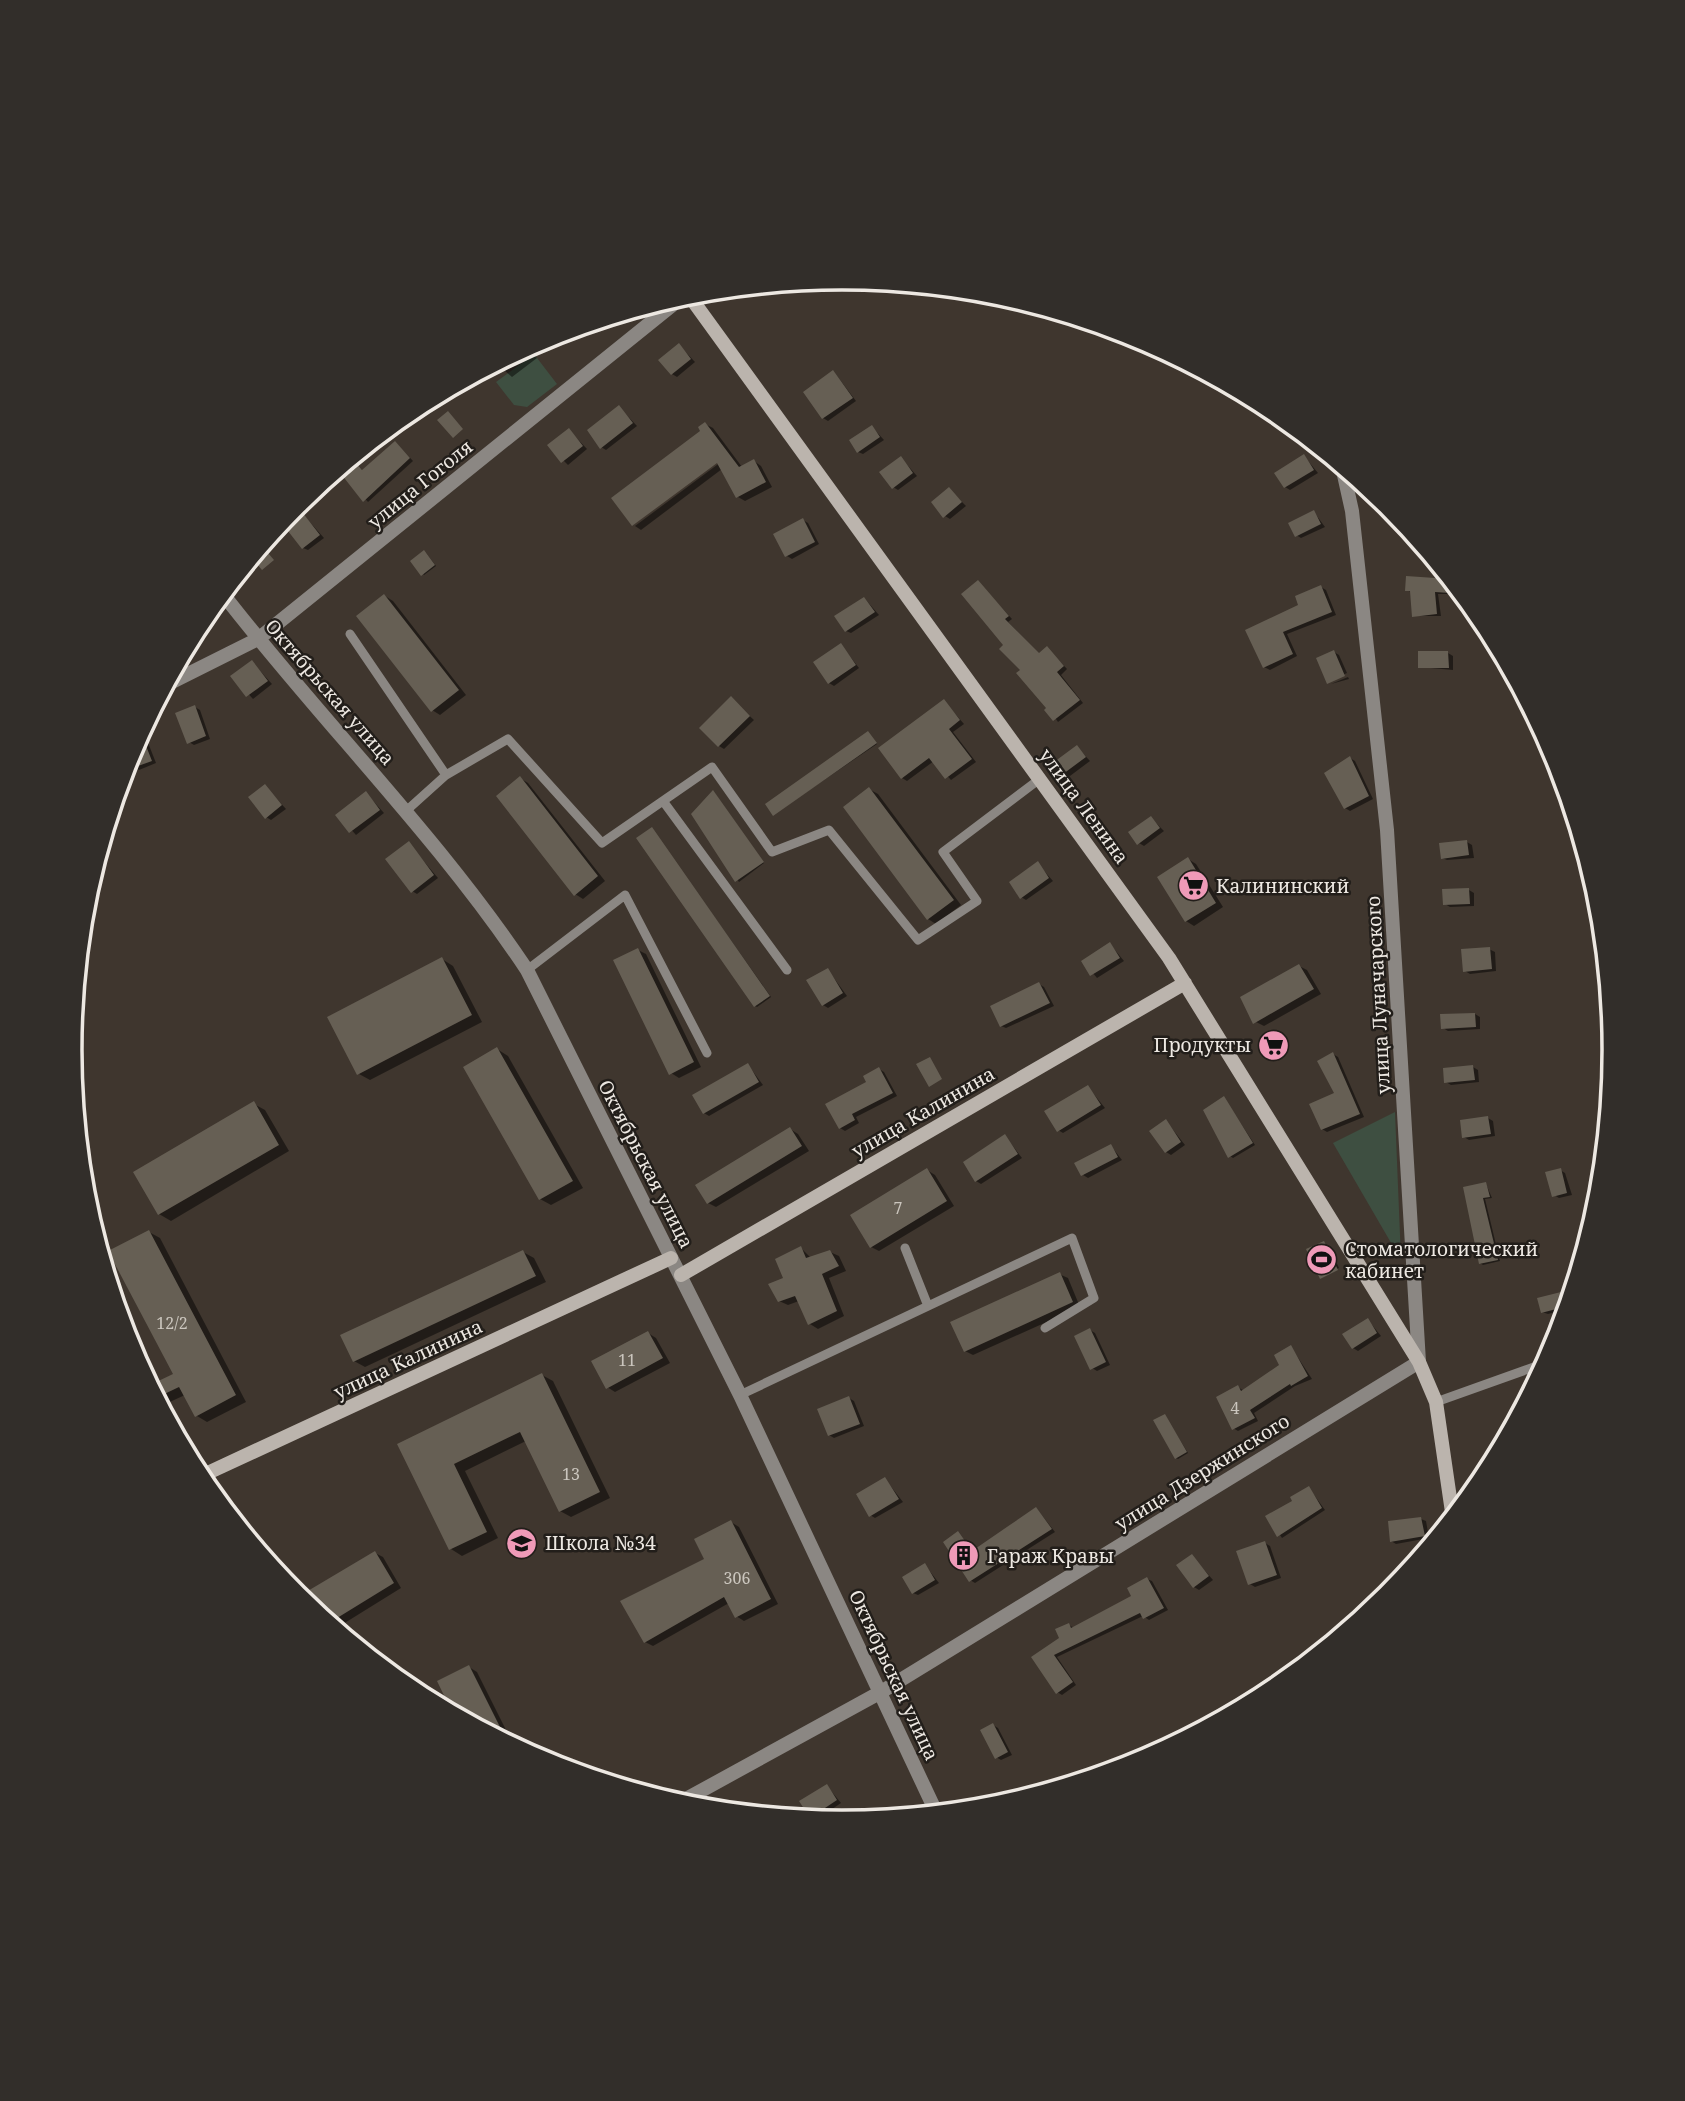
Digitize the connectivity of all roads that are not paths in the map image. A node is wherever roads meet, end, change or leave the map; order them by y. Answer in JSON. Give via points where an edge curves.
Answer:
{"nodes":[{"id":1,"x":695,"y":305,"type":"edge"},
{"id":2,"x":665,"y":312,"type":"edge"},
{"id":3,"x":1345,"y":480,"type":"edge"},
{"id":4,"x":229,"y":602,"type":"edge"},
{"id":5,"x":350,"y":634,"type":"dead end"},
{"id":6,"x":258,"y":639,"type":"junction"},
{"id":7,"x":180,"y":678,"type":"edge"},
{"id":8,"x":446,"y":775,"type":"junction"},
{"id":9,"x":1041,"y":778,"type":"junction"},
{"id":10,"x":663,"y":801,"type":"junction"},
{"id":11,"x":406,"y":811,"type":"junction"},
{"id":12,"x":527,"y":970,"type":"junction"},
{"id":13,"x":787,"y":970,"type":"dead end"},
{"id":14,"x":1185,"y":983,"type":"junction"},
{"id":15,"x":707,"y":1053,"type":"dead end"},
{"id":16,"x":905,"y":1248,"type":"dead end"},
{"id":17,"x":671,"y":1258,"type":"junction"},
{"id":18,"x":681,"y":1275,"type":"junction"},
{"id":19,"x":928,"y":1307,"type":"junction"},
{"id":20,"x":1045,"y":1328,"type":"dead end"},
{"id":21,"x":1419,"y":1362,"type":"junction"},
{"id":22,"x":1533,"y":1367,"type":"edge"},
{"id":23,"x":740,"y":1395,"type":"junction"},
{"id":24,"x":1436,"y":1402,"type":"junction"},
{"id":25,"x":209,"y":1472,"type":"edge"},
{"id":26,"x":1451,"y":1506,"type":"edge"},
{"id":27,"x":881,"y":1692,"type":"junction"},
{"id":28,"x":692,"y":1796,"type":"edge"},
{"id":29,"x":933,"y":1805,"type":"edge"}],
"edges":[{"from":1,"to":9,"type":"street","name":"улица Ленина"},
{"from":2,"to":6,"type":"street","name":"улица Гоголя"},
{"from":3,"to":21,"type":"street","name":"улица Луначарского","via":[[1387,830]]},
{"from":4,"to":6,"type":"street","name":"Октябрьская улица"},
{"from":5,"to":8,"type":"lane"},
{"from":6,"to":7,"type":"street","name":"улица Гоголя"},
{"from":6,"to":11,"type":"street","name":"Октябрьская улица"},
{"from":8,"to":10,"type":"lane","via":[[508,740],[602,844]]},
{"from":8,"to":11,"type":"lane"},
{"from":9,"to":10,"type":"lane","via":[[943,852],[977,901],[918,940],[829,830],[772,852],[712,767]]},
{"from":9,"to":14,"type":"street","name":"улица Ленина"},
{"from":10,"to":13,"type":"lane"},
{"from":11,"to":12,"type":"street","name":"Октябрьская улица"},
{"from":12,"to":15,"type":"lane","via":[[625,895]]},
{"from":12,"to":17,"type":"street","name":"Октябрьская улица"},
{"from":14,"to":18,"type":"street","name":"улица Калинина"},
{"from":14,"to":21,"type":"street","name":"улица Ленина"},
{"from":16,"to":19,"type":"lane"},
{"from":17,"to":18,"type":"street","name":"Октябрьская улица"},
{"from":17,"to":25,"type":"street","name":"улица Калинина"},
{"from":18,"to":23,"type":"street","name":"Октябрьская улица"},
{"from":19,"to":20,"type":"lane","via":[[1072,1238],[1094,1298]]},
{"from":19,"to":23,"type":"lane"},
{"from":21,"to":24,"type":"street","name":"улица Луначарского"},
{"from":21,"to":27,"type":"street","name":"улица Дзержинского"},
{"from":22,"to":24,"type":"lane"},
{"from":23,"to":27,"type":"street","name":"Октябрьская улица"},
{"from":24,"to":26,"type":"street","name":"улица Луначарского"},
{"from":27,"to":28,"type":"street","name":"улица Дзержинского"},
{"from":27,"to":29,"type":"street","name":"Октябрьская улица"}]}
